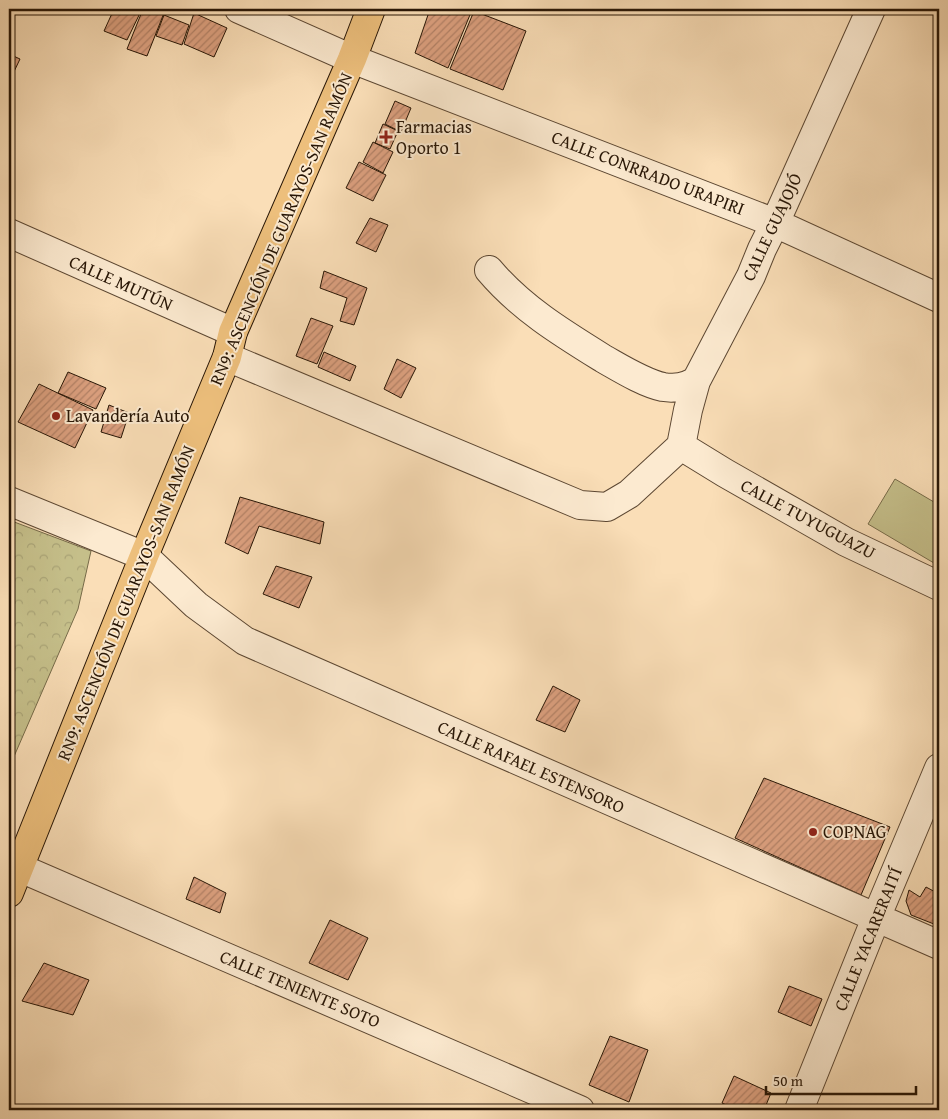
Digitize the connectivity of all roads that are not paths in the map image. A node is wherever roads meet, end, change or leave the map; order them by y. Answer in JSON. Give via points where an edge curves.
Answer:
{"nodes":[{"id":1,"x":239,"y":9,"type":"edge"},
{"id":2,"x":372,"y":9,"type":"edge"},
{"id":3,"x":871,"y":9,"type":"edge"},
{"id":4,"x":352,"y":59,"type":"junction"},
{"id":5,"x":775,"y":223,"type":"junction"},
{"id":6,"x":9,"y":233,"type":"edge"},
{"id":7,"x":488,"y":270,"type":"dead end"},
{"id":8,"x":939,"y":298,"type":"edge"},
{"id":9,"x":230,"y":345,"type":"junction"},
{"id":10,"x":696,"y":382,"type":"junction"},
{"id":11,"x":681,"y":446,"type":"junction"},
{"id":12,"x":9,"y":501,"type":"edge"},
{"id":13,"x":144,"y":556,"type":"junction"},
{"id":14,"x":939,"y":586,"type":"edge"},
{"id":15,"x":939,"y":768,"type":"edge"},
{"id":16,"x":20,"y":868,"type":"junction"},
{"id":17,"x":9,"y":893,"type":"edge"},
{"id":18,"x":876,"y":918,"type":"junction"},
{"id":19,"x":939,"y":945,"type":"edge"},
{"id":20,"x":580,"y":1110,"type":"edge"},
{"id":21,"x":799,"y":1110,"type":"edge"}],
"edges":[{"from":1,"to":4,"type":"street","name":"CALLE CONRRADO URAPIRI"},
{"from":2,"to":4,"type":"highway","name":"RN9: ASCENCIÓN DE GUARAYOS-SAN RAMÓN"},
{"from":3,"to":5,"type":"street","name":"CALLE GUAJOJÓ"},
{"from":4,"to":5,"type":"street","name":"CALLE CONRRADO URAPIRI"},
{"from":4,"to":9,"type":"highway","name":"RN9: ASCENCIÓN DE GUARAYOS-SAN RAMÓN"},
{"from":5,"to":8,"type":"street","name":"CALLE CONRRADO URAPIRI"},
{"from":5,"to":10,"type":"street","name":"CALLE GUAJOJÓ"},
{"from":6,"to":9,"type":"street","name":"CALLE MUTÚN"},
{"from":7,"to":10,"type":"street","via":[[533,312],[627,372],[663,387],[684,388]]},
{"from":9,"to":11,"type":"street","name":"CALLE MUTÚN","via":[[580,505],[607,508],[629,494]]},
{"from":9,"to":13,"type":"highway","name":"RN9: ASCENCIÓN DE GUARAYOS-SAN RAMÓN"},
{"from":10,"to":11,"type":"street","name":"CALLE GUAJOJÓ"},
{"from":11,"to":14,"type":"street","name":"CALLE TUYUGUAZU","via":[[846,542]]},
{"from":12,"to":13,"type":"street"},
{"from":13,"to":16,"type":"highway","name":"RN9: ASCENCIÓN DE GUARAYOS-SAN RAMÓN"},
{"from":13,"to":18,"type":"street","name":"CALLE RAFAEL ESTENSORO","via":[[196,605],[245,641]]},
{"from":15,"to":18,"type":"street","name":"CALLE YACARERAITÍ"},
{"from":16,"to":17,"type":"highway","name":"RN9: ASCENCIÓN DE GUARAYOS-SAN RAMÓN"},
{"from":16,"to":20,"type":"street","name":"CALLE TENIENTE SOTO"},
{"from":18,"to":19,"type":"street","name":"CALLE RAFAEL ESTENSORO"},
{"from":18,"to":21,"type":"street","name":"CALLE YACARERAITÍ"}]}
